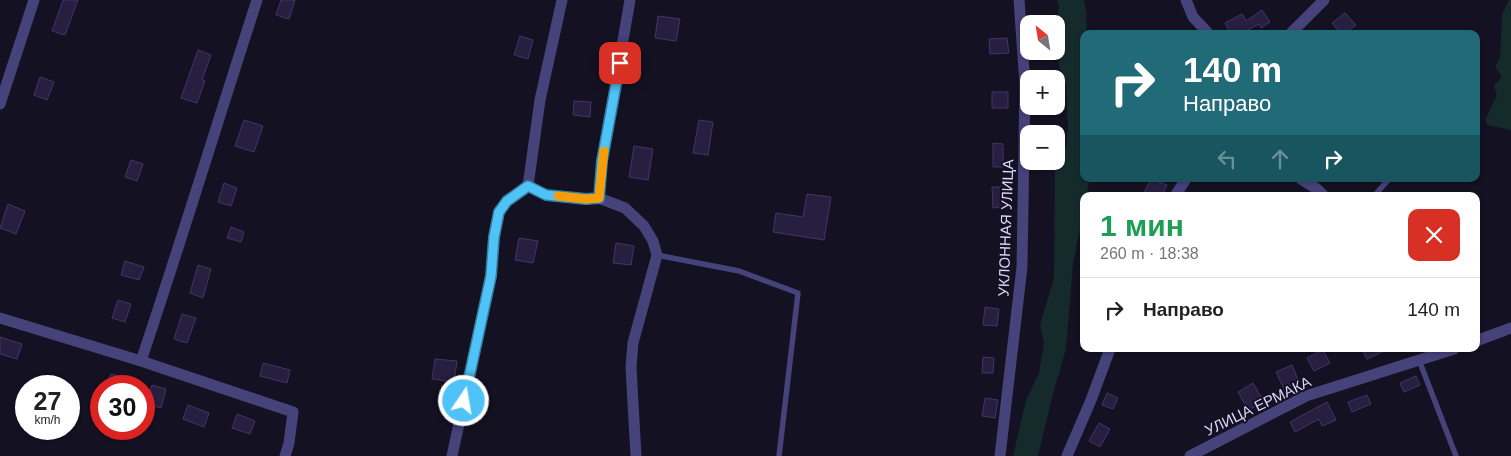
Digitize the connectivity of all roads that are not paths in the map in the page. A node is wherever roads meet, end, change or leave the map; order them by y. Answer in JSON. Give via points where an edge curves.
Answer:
{"nodes":[{"id":1,"x":34,"y":0,"type":"edge"},
{"id":2,"x":257,"y":0,"type":"edge"},
{"id":3,"x":562,"y":0,"type":"edge"},
{"id":4,"x":630,"y":0,"type":"edge"},
{"id":5,"x":1019,"y":0,"type":"edge"},
{"id":6,"x":1186,"y":0,"type":"edge"},
{"id":7,"x":1324,"y":0,"type":"edge"},
{"id":8,"x":1205,"y":30,"type":"edge"},
{"id":9,"x":1294,"y":30,"type":"edge"},
{"id":10,"x":0,"y":104,"type":"edge"},
{"id":11,"x":1306,"y":182,"type":"edge"},
{"id":12,"x":1386,"y":182,"type":"edge"},
{"id":13,"x":528,"y":186,"type":"junction"},
{"id":14,"x":1320,"y":192,"type":"edge"},
{"id":15,"x":1378,"y":192,"type":"edge"},
{"id":16,"x":599,"y":198,"type":"junction"},
{"id":17,"x":657,"y":255,"type":"junction"},
{"id":18,"x":0,"y":318,"type":"edge"},
{"id":19,"x":1511,"y":328,"type":"edge"},
{"id":20,"x":1480,"y":340,"type":"edge"},
{"id":21,"x":1109,"y":352,"type":"edge"},
{"id":22,"x":1431,"y":353,"type":"edge"},
{"id":23,"x":1419,"y":359,"type":"junction"},
{"id":24,"x":141,"y":361,"type":"junction"},
{"id":25,"x":285,"y":456,"type":"edge"},
{"id":26,"x":452,"y":456,"type":"edge"},
{"id":27,"x":636,"y":456,"type":"edge"},
{"id":28,"x":779,"y":456,"type":"edge"},
{"id":29,"x":1000,"y":456,"type":"edge"},
{"id":30,"x":1067,"y":456,"type":"edge"},
{"id":31,"x":1190,"y":456,"type":"edge"},
{"id":32,"x":1456,"y":456,"type":"edge"}],
"edges":[{"from":1,"to":10,"type":"street"},
{"from":2,"to":24,"type":"street"},
{"from":3,"to":13,"type":"street","via":[[540,100]]},
{"from":4,"to":16,"type":"street","via":[[602,161]]},
{"from":5,"to":29,"type":"street","name":"УКЛОННАЯ УЛИЦА","via":[[1025,84],[1022,268]]},
{"from":6,"to":8,"type":"street","via":[[1193,17]]},
{"from":7,"to":9,"type":"street"},
{"from":11,"to":14,"type":"street"},
{"from":12,"to":15,"type":"lane"},
{"from":13,"to":16,"type":"street","via":[[546,195]]},
{"from":13,"to":26,"type":"street","via":[[507,201],[499,212],[491,276]]},
{"from":16,"to":17,"type":"street","via":[[625,208],[644,226],[654,241]]},
{"from":17,"to":27,"type":"street","via":[[633,343],[631,366]]},
{"from":17,"to":28,"type":"lane","via":[[739,271],[798,293]]},
{"from":18,"to":24,"type":"street"},
{"from":19,"to":20,"type":"street"},
{"from":21,"to":30,"type":"street"},
{"from":22,"to":23,"type":"street","name":"УЛИЦА ЕРМАКА"},
{"from":23,"to":31,"type":"street","name":"УЛИЦА ЕРМАКА","via":[[1306,396]]},
{"from":23,"to":32,"type":"lane"},
{"from":24,"to":25,"type":"street","via":[[293,412]]}]}
